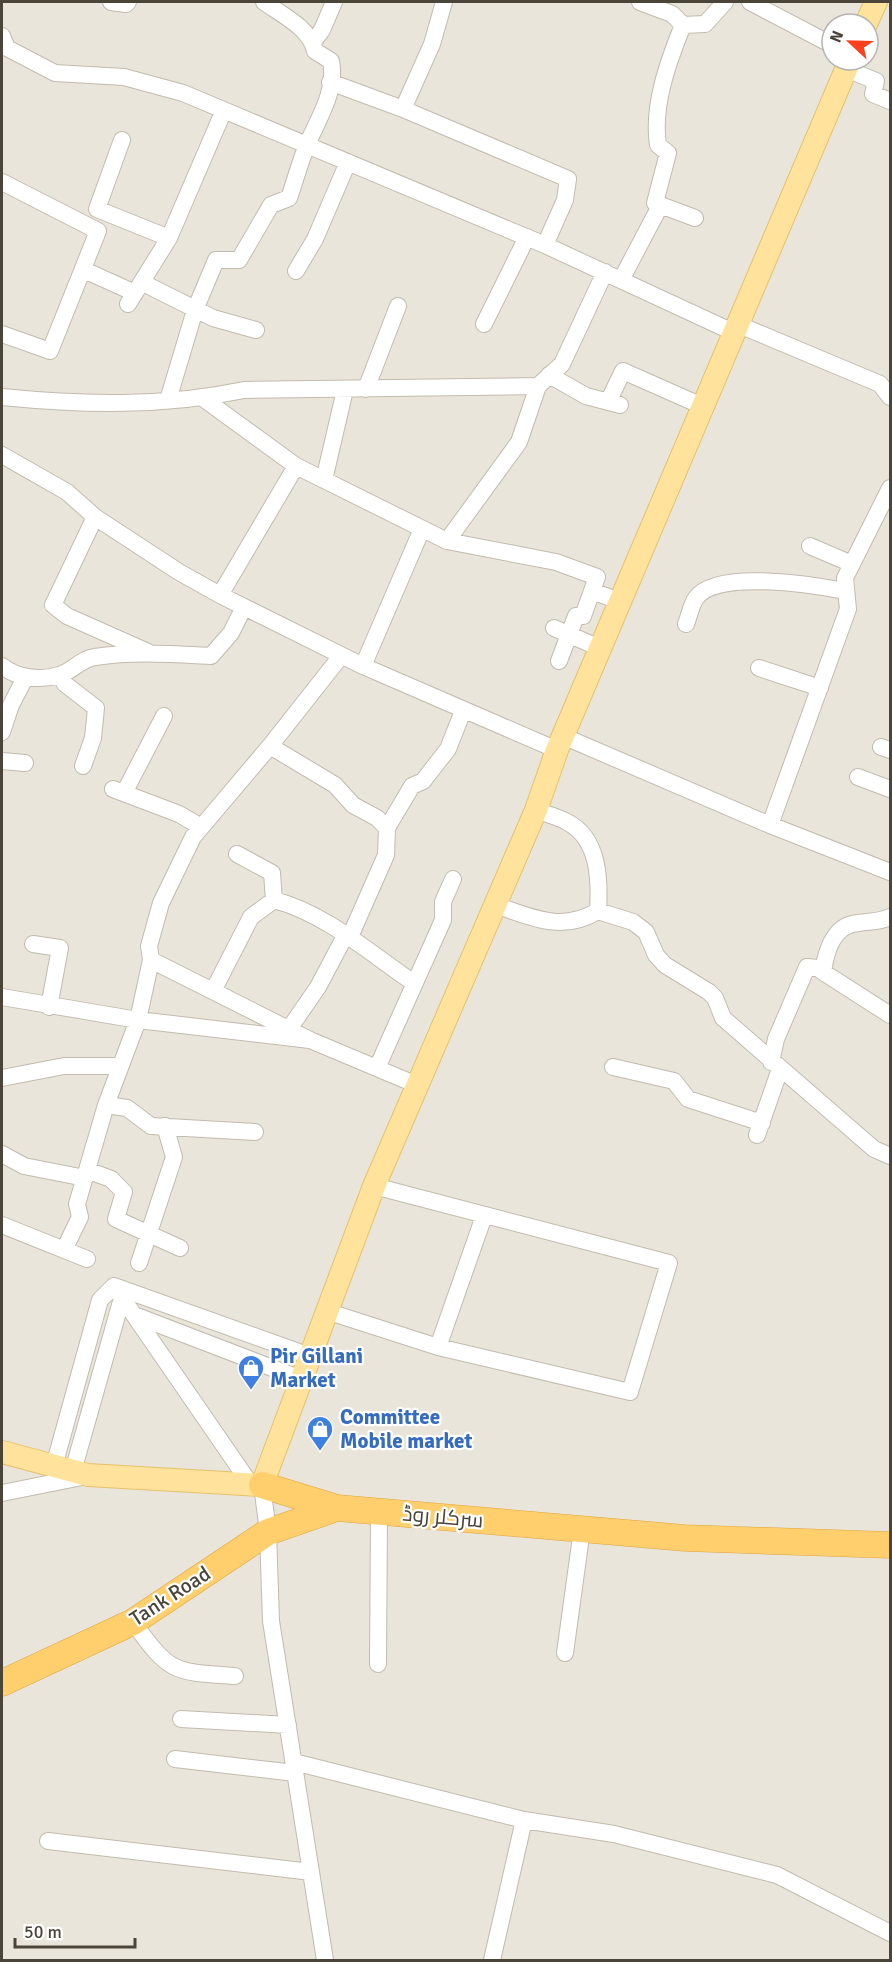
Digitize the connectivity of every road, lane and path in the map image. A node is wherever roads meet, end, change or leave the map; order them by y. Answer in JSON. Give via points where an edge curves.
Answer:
{"nodes":[{"id":1,"x":111,"y":2,"type":"edge"},
{"id":2,"x":128,"y":2,"type":"edge"},
{"id":3,"x":264,"y":2,"type":"edge"},
{"id":4,"x":334,"y":2,"type":"edge"},
{"id":5,"x":444,"y":2,"type":"edge"},
{"id":6,"x":640,"y":2,"type":"edge"},
{"id":7,"x":725,"y":2,"type":"edge"},
{"id":8,"x":750,"y":2,"type":"edge"},
{"id":9,"x":683,"y":25,"type":"junction"},
{"id":10,"x":2,"y":36,"type":"edge"},
{"id":11,"x":820,"y":39,"type":"edge"},
{"id":12,"x":313,"y":42,"type":"junction"},
{"id":13,"x":845,"y":72,"type":"edge"},
{"id":14,"x":860,"y":72,"type":"edge"},
{"id":15,"x":330,"y":82,"type":"junction"},
{"id":16,"x":891,"y":101,"type":"edge"},
{"id":17,"x":403,"y":109,"type":"junction"},
{"id":18,"x":224,"y":110,"type":"junction"},
{"id":19,"x":122,"y":140,"type":"dead end"},
{"id":20,"x":307,"y":145,"type":"junction"},
{"id":21,"x":348,"y":162,"type":"junction"},
{"id":22,"x":2,"y":182,"type":"edge"},
{"id":23,"x":660,"y":206,"type":"junction"},
{"id":24,"x":695,"y":218,"type":"dead end"},
{"id":25,"x":527,"y":237,"type":"junction"},
{"id":26,"x":169,"y":238,"type":"junction"},
{"id":27,"x":545,"y":244,"type":"junction"},
{"id":28,"x":84,"y":270,"type":"junction"},
{"id":29,"x":296,"y":271,"type":"dead end"},
{"id":30,"x":613,"y":276,"type":"junction"},
{"id":31,"x":135,"y":293,"type":"junction"},
{"id":32,"x":398,"y":306,"type":"dead end"},
{"id":33,"x":195,"y":310,"type":"junction"},
{"id":34,"x":484,"y":324,"type":"dead end"},
{"id":35,"x":735,"y":328,"type":"junction"},
{"id":36,"x":256,"y":330,"type":"dead end"},
{"id":37,"x":2,"y":334,"type":"edge"},
{"id":38,"x":544,"y":381,"type":"junction"},
{"id":39,"x":366,"y":389,"type":"junction"},
{"id":40,"x":345,"y":390,"type":"junction"},
{"id":41,"x":2,"y":397,"type":"edge"},
{"id":42,"x":891,"y":397,"type":"edge"},
{"id":43,"x":204,"y":399,"type":"junction"},
{"id":44,"x":168,"y":400,"type":"junction"},
{"id":45,"x":702,"y":406,"type":"junction"},
{"id":46,"x":2,"y":455,"type":"edge"},
{"id":47,"x":296,"y":466,"type":"junction"},
{"id":48,"x":324,"y":480,"type":"junction"},
{"id":49,"x":891,"y":488,"type":"edge"},
{"id":50,"x":94,"y":517,"type":"junction"},
{"id":51,"x":422,"y":529,"type":"junction"},
{"id":52,"x":447,"y":541,"type":"junction"},
{"id":53,"x":810,"y":546,"type":"dead end"},
{"id":54,"x":852,"y":564,"type":"junction"},
{"id":55,"x":592,"y":591,"type":"junction"},
{"id":56,"x":845,"y":591,"type":"junction"},
{"id":57,"x":220,"y":596,"type":"junction"},
{"id":58,"x":622,"y":602,"type":"junction"},
{"id":59,"x":244,"y":607,"type":"junction"},
{"id":60,"x":686,"y":624,"type":"dead end"},
{"id":61,"x":562,"y":632,"type":"junction"},
{"id":62,"x":602,"y":649,"type":"junction"},
{"id":63,"x":148,"y":653,"type":"junction"},
{"id":64,"x":341,"y":656,"type":"junction"},
{"id":65,"x":559,"y":661,"type":"dead end"},
{"id":66,"x":2,"y":666,"type":"edge"},
{"id":67,"x":363,"y":666,"type":"junction"},
{"id":68,"x":759,"y":668,"type":"dead end"},
{"id":69,"x":60,"y":675,"type":"junction"},
{"id":70,"x":25,"y":678,"type":"junction"},
{"id":71,"x":820,"y":688,"type":"junction"},
{"id":72,"x":463,"y":711,"type":"junction"},
{"id":73,"x":164,"y":716,"type":"dead end"},
{"id":74,"x":2,"y":732,"type":"edge"},
{"id":75,"x":561,"y":744,"type":"junction"},
{"id":76,"x":270,"y":746,"type":"junction"},
{"id":77,"x":2,"y":761,"type":"edge"},
{"id":78,"x":25,"y":763,"type":"dead end"},
{"id":79,"x":83,"y":766,"type":"dead end"},
{"id":80,"x":858,"y":777,"type":"dead end"},
{"id":81,"x":891,"y":789,"type":"edge"},
{"id":82,"x":536,"y":810,"type":"junction"},
{"id":83,"x":770,"y":825,"type":"junction"},
{"id":84,"x":201,"y":827,"type":"junction"},
{"id":85,"x":387,"y":828,"type":"junction"},
{"id":86,"x":237,"y":854,"type":"dead end"},
{"id":87,"x":891,"y":872,"type":"edge"},
{"id":88,"x":453,"y":879,"type":"dead end"},
{"id":89,"x":274,"y":900,"type":"junction"},
{"id":90,"x":495,"y":905,"type":"junction"},
{"id":91,"x":598,"y":911,"type":"junction"},
{"id":92,"x":891,"y":917,"type":"edge"},
{"id":93,"x":347,"y":938,"type":"junction"},
{"id":94,"x":33,"y":944,"type":"dead end"},
{"id":95,"x":151,"y":960,"type":"junction"},
{"id":96,"x":823,"y":972,"type":"junction"},
{"id":97,"x":414,"y":983,"type":"junction"},
{"id":98,"x":213,"y":991,"type":"junction"},
{"id":99,"x":2,"y":996,"type":"edge"},
{"id":100,"x":49,"y":1007,"type":"junction"},
{"id":101,"x":891,"y":1015,"type":"edge"},
{"id":102,"x":138,"y":1020,"type":"junction"},
{"id":103,"x":289,"y":1029,"type":"junction"},
{"id":104,"x":310,"y":1040,"type":"junction"},
{"id":105,"x":776,"y":1065,"type":"junction"},
{"id":106,"x":120,"y":1066,"type":"junction"},
{"id":107,"x":613,"y":1067,"type":"dead end"},
{"id":108,"x":377,"y":1068,"type":"junction"},
{"id":109,"x":2,"y":1078,"type":"edge"},
{"id":110,"x":417,"y":1085,"type":"junction"},
{"id":111,"x":106,"y":1105,"type":"junction"},
{"id":112,"x":165,"y":1126,"type":"junction"},
{"id":113,"x":255,"y":1132,"type":"dead end"},
{"id":114,"x":2,"y":1155,"type":"edge"},
{"id":115,"x":891,"y":1156,"type":"edge"},
{"id":116,"x":86,"y":1174,"type":"junction"},
{"id":117,"x":374,"y":1186,"type":"junction"},
{"id":118,"x":484,"y":1216,"type":"junction"},
{"id":119,"x":2,"y":1225,"type":"edge"},
{"id":120,"x":148,"y":1235,"type":"junction"},
{"id":121,"x":180,"y":1248,"type":"dead end"},
{"id":122,"x":64,"y":1250,"type":"junction"},
{"id":123,"x":87,"y":1259,"type":"dead end"},
{"id":124,"x":139,"y":1263,"type":"dead end"},
{"id":125,"x":118,"y":1292,"type":"junction"},
{"id":126,"x":326,"y":1311,"type":"junction"},
{"id":127,"x":134,"y":1315,"type":"junction"},
{"id":128,"x":438,"y":1347,"type":"junction"},
{"id":129,"x":310,"y":1356,"type":"junction"},
{"id":130,"x":301,"y":1379,"type":"junction"},
{"id":131,"x":2,"y":1452,"type":"edge"},
{"id":132,"x":72,"y":1471,"type":"junction"},
{"id":133,"x":257,"y":1485,"type":"junction"},
{"id":134,"x":2,"y":1494,"type":"edge"},
{"id":135,"x":337,"y":1508,"type":"junction"},
{"id":136,"x":378,"y":1512,"type":"junction"},
{"id":137,"x":582,"y":1529,"type":"junction"},
{"id":138,"x":268,"y":1532,"type":"junction"},
{"id":139,"x":891,"y":1545,"type":"edge"},
{"id":140,"x":133,"y":1622,"type":"junction"},
{"id":141,"x":565,"y":1653,"type":"dead end"},
{"id":142,"x":378,"y":1664,"type":"dead end"},
{"id":143,"x":235,"y":1676,"type":"dead end"},
{"id":144,"x":2,"y":1683,"type":"edge"},
{"id":145,"x":181,"y":1719,"type":"dead end"},
{"id":146,"x":288,"y":1725,"type":"junction"},
{"id":147,"x":175,"y":1759,"type":"dead end"},
{"id":148,"x":294,"y":1767,"type":"junction"},
{"id":149,"x":524,"y":1820,"type":"junction"},
{"id":150,"x":48,"y":1841,"type":"dead end"},
{"id":151,"x":311,"y":1872,"type":"junction"},
{"id":152,"x":891,"y":1933,"type":"edge"},
{"id":153,"x":326,"y":1960,"type":"edge"},
{"id":154,"x":492,"y":1960,"type":"edge"}],
"edges":[{"from":1,"to":2,"type":"street"},
{"from":3,"to":12,"type":"street"},
{"from":4,"to":12,"type":"street"},
{"from":5,"to":17,"type":"street","via":[[432,44]]},
{"from":6,"to":9,"type":"street","via":[[672,14]]},
{"from":7,"to":9,"type":"street","via":[[705,24]]},
{"from":8,"to":11,"type":"street"},
{"from":9,"to":23,"type":"street","via":[[669,61],[655,127],[658,146],[668,153],[655,203]]},
{"from":10,"to":18,"type":"street","via":[[7,48],[55,73],[124,77],[183,93]]},
{"from":12,"to":15,"type":"street","via":[[315,51],[331,61]]},
{"from":13,"to":35,"type":"main road"},
{"from":14,"to":16,"type":"street","via":[[876,81],[873,94]]},
{"from":15,"to":17,"type":"street"},
{"from":15,"to":20,"type":"street","via":[[327,102]]},
{"from":17,"to":27,"type":"street","via":[[568,179],[565,200]]},
{"from":18,"to":20,"type":"street"},
{"from":18,"to":26,"type":"street"},
{"from":19,"to":26,"type":"street","via":[[97,208]]},
{"from":20,"to":21,"type":"street"},
{"from":20,"to":33,"type":"street","via":[[289,198],[271,205],[239,260],[216,260]]},
{"from":21,"to":25,"type":"street"},
{"from":21,"to":29,"type":"street","via":[[315,239]]},
{"from":22,"to":28,"type":"street","via":[[98,231]]},
{"from":23,"to":24,"type":"street"},
{"from":23,"to":30,"type":"street"},
{"from":25,"to":27,"type":"street"},
{"from":25,"to":34,"type":"street"},
{"from":26,"to":31,"type":"street"},
{"from":27,"to":30,"type":"street"},
{"from":28,"to":31,"type":"street"},
{"from":28,"to":37,"type":"street","via":[[50,351]]},
{"from":30,"to":35,"type":"street"},
{"from":30,"to":38,"type":"street","via":[[562,364]]},
{"from":31,"to":33,"type":"street"},
{"from":32,"to":39,"type":"street"},
{"from":33,"to":36,"type":"street"},
{"from":33,"to":44,"type":"street"},
{"from":35,"to":42,"type":"street","via":[[880,384]]},
{"from":35,"to":45,"type":"main road"},
{"from":38,"to":39,"type":"street"},
{"from":38,"to":45,"type":"street","via":[[614,404],[622,371]]},
{"from":38,"to":52,"type":"street","via":[[519,442]]},
{"from":39,"to":40,"type":"street"},
{"from":40,"to":43,"type":"street","via":[[244,390]]},
{"from":40,"to":48,"type":"street"},
{"from":41,"to":44,"type":"street","via":[[83,405]]},
{"from":43,"to":44,"type":"street"},
{"from":43,"to":47,"type":"street"},
{"from":45,"to":58,"type":"main road"},
{"from":46,"to":50,"type":"street","via":[[67,492]]},
{"from":47,"to":48,"type":"street"},
{"from":47,"to":57,"type":"street"},
{"from":48,"to":51,"type":"street"},
{"from":49,"to":54,"type":"street"},
{"from":50,"to":57,"type":"street"},
{"from":50,"to":63,"type":"street","via":[[53,605],[67,616]]},
{"from":51,"to":52,"type":"street"},
{"from":51,"to":67,"type":"street"},
{"from":52,"to":55,"type":"street","via":[[556,562],[597,577]]},
{"from":53,"to":54,"type":"street"},
{"from":54,"to":56,"type":"street","via":[[845,578]]},
{"from":55,"to":58,"type":"street"},
{"from":55,"to":61,"type":"street","via":[[583,616],[576,616]]},
{"from":56,"to":60,"type":"street","via":[[778,583],[722,584],[708,588],[696,598]]},
{"from":56,"to":71,"type":"street","via":[[848,609]]},
{"from":57,"to":59,"type":"street"},
{"from":58,"to":62,"type":"main road"},
{"from":59,"to":63,"type":"street","via":[[231,633],[211,656]]},
{"from":59,"to":64,"type":"street"},
{"from":61,"to":62,"type":"street"},
{"from":61,"to":65,"type":"street"},
{"from":62,"to":75,"type":"main road"},
{"from":63,"to":69,"type":"street","via":[[82,660]]},
{"from":64,"to":67,"type":"street"},
{"from":64,"to":76,"type":"street"},
{"from":66,"to":70,"type":"street"},
{"from":67,"to":72,"type":"street"},
{"from":68,"to":71,"type":"street"},
{"from":69,"to":70,"type":"street"},
{"from":69,"to":79,"type":"street","via":[[64,684],[96,708],[93,738]]},
{"from":70,"to":74,"type":"street"},
{"from":71,"to":83,"type":"street"},
{"from":72,"to":75,"type":"street"},
{"from":72,"to":85,"type":"street","via":[[448,748],[423,781],[412,786]]},
{"from":73,"to":84,"type":"street","via":[[118,791],[180,814]]},
{"from":75,"to":82,"type":"main road"},
{"from":75,"to":83,"type":"street"},
{"from":76,"to":84,"type":"street"},
{"from":76,"to":85,"type":"street","via":[[335,784],[353,805]]},
{"from":77,"to":78,"type":"street"},
{"from":80,"to":81,"type":"street"},
{"from":82,"to":90,"type":"main road"},
{"from":82,"to":91,"type":"street","via":[[568,822],[587,838],[600,883]]},
{"from":83,"to":87,"type":"street"},
{"from":84,"to":95,"type":"street","via":[[161,903],[150,946]]},
{"from":85,"to":93,"type":"street","via":[[386,855]]},
{"from":86,"to":89,"type":"street","via":[[272,873]]},
{"from":88,"to":97,"type":"street","via":[[443,902],[443,920]]},
{"from":89,"to":93,"type":"street","via":[[290,904]]},
{"from":89,"to":98,"type":"street","via":[[251,917]]},
{"from":90,"to":91,"type":"street","via":[[546,922],[580,922]]},
{"from":90,"to":110,"type":"main road"},
{"from":91,"to":105,"type":"street","via":[[633,922],[646,932],[656,955],[709,992],[723,1018]]},
{"from":92,"to":96,"type":"street","via":[[855,922],[838,932],[826,949]]},
{"from":93,"to":97,"type":"street"},
{"from":93,"to":103,"type":"street"},
{"from":94,"to":100,"type":"street","via":[[60,948]]},
{"from":95,"to":98,"type":"street"},
{"from":95,"to":102,"type":"street"},
{"from":96,"to":101,"type":"street"},
{"from":96,"to":105,"type":"street","via":[[807,967],[776,1039]]},
{"from":97,"to":108,"type":"street"},
{"from":98,"to":103,"type":"street"},
{"from":99,"to":100,"type":"street"},
{"from":100,"to":102,"type":"street"},
{"from":102,"to":104,"type":"street"},
{"from":102,"to":106,"type":"street"},
{"from":103,"to":104,"type":"street"},
{"from":104,"to":108,"type":"street"},
{"from":105,"to":107,"type":"street","via":[[759,1129],[688,1099],[674,1081]]},
{"from":105,"to":115,"type":"street","via":[[874,1149]]},
{"from":106,"to":109,"type":"street","via":[[64,1066]]},
{"from":106,"to":111,"type":"street"},
{"from":108,"to":110,"type":"street"},
{"from":110,"to":117,"type":"main road"},
{"from":111,"to":112,"type":"street","via":[[127,1108],[151,1126]]},
{"from":111,"to":116,"type":"street"},
{"from":112,"to":113,"type":"street"},
{"from":112,"to":120,"type":"street","via":[[174,1157]]},
{"from":114,"to":116,"type":"street","via":[[24,1166]]},
{"from":116,"to":120,"type":"street","via":[[111,1179],[124,1192],[116,1219]]},
{"from":116,"to":122,"type":"street","via":[[77,1204],[80,1217]]},
{"from":117,"to":118,"type":"street"},
{"from":117,"to":126,"type":"main road"},
{"from":118,"to":128,"type":"street"},
{"from":118,"to":128,"type":"street","via":[[669,1263],[630,1392]]},
{"from":119,"to":122,"type":"street"},
{"from":120,"to":121,"type":"street"},
{"from":120,"to":124,"type":"street"},
{"from":122,"to":123,"type":"street"},
{"from":125,"to":127,"type":"street"},
{"from":125,"to":129,"type":"street"},
{"from":125,"to":132,"type":"street"},
{"from":126,"to":128,"type":"street"},
{"from":126,"to":129,"type":"main road"},
{"from":127,"to":130,"type":"street"},
{"from":127,"to":133,"type":"street"},
{"from":129,"to":130,"type":"main road"},
{"from":130,"to":133,"type":"main road"},
{"from":131,"to":132,"type":"main road","name":"سرکلر روڈ"},
{"from":132,"to":133,"type":"main road","name":"سرکلر روڈ"},
{"from":132,"to":134,"type":"street"},
{"from":133,"to":135,"type":"highway","name":"سرکلر روڈ"},
{"from":133,"to":138,"type":"street"},
{"from":135,"to":136,"type":"highway","name":"سرکلر روڈ"},
{"from":135,"to":138,"type":"highway","name":"Tank Road"},
{"from":136,"to":137,"type":"highway","name":"سرکلر روڈ"},
{"from":136,"to":142,"type":"street"},
{"from":137,"to":139,"type":"highway","name":"سرکلر روڈ","via":[[685,1538]]},
{"from":137,"to":141,"type":"street"},
{"from":138,"to":140,"type":"highway","name":"Tank Road"},
{"from":138,"to":146,"type":"street","via":[[271,1621]]},
{"from":140,"to":143,"type":"street","via":[[160,1659],[185,1673]]},
{"from":140,"to":144,"type":"highway","name":"Tank Road"},
{"from":145,"to":146,"type":"street"},
{"from":146,"to":148,"type":"street"},
{"from":147,"to":148,"type":"street"},
{"from":148,"to":149,"type":"street"},
{"from":148,"to":151,"type":"street"},
{"from":149,"to":152,"type":"street","via":[[614,1834],[777,1875]]},
{"from":149,"to":154,"type":"street"},
{"from":150,"to":151,"type":"street"},
{"from":151,"to":153,"type":"street"}]}
